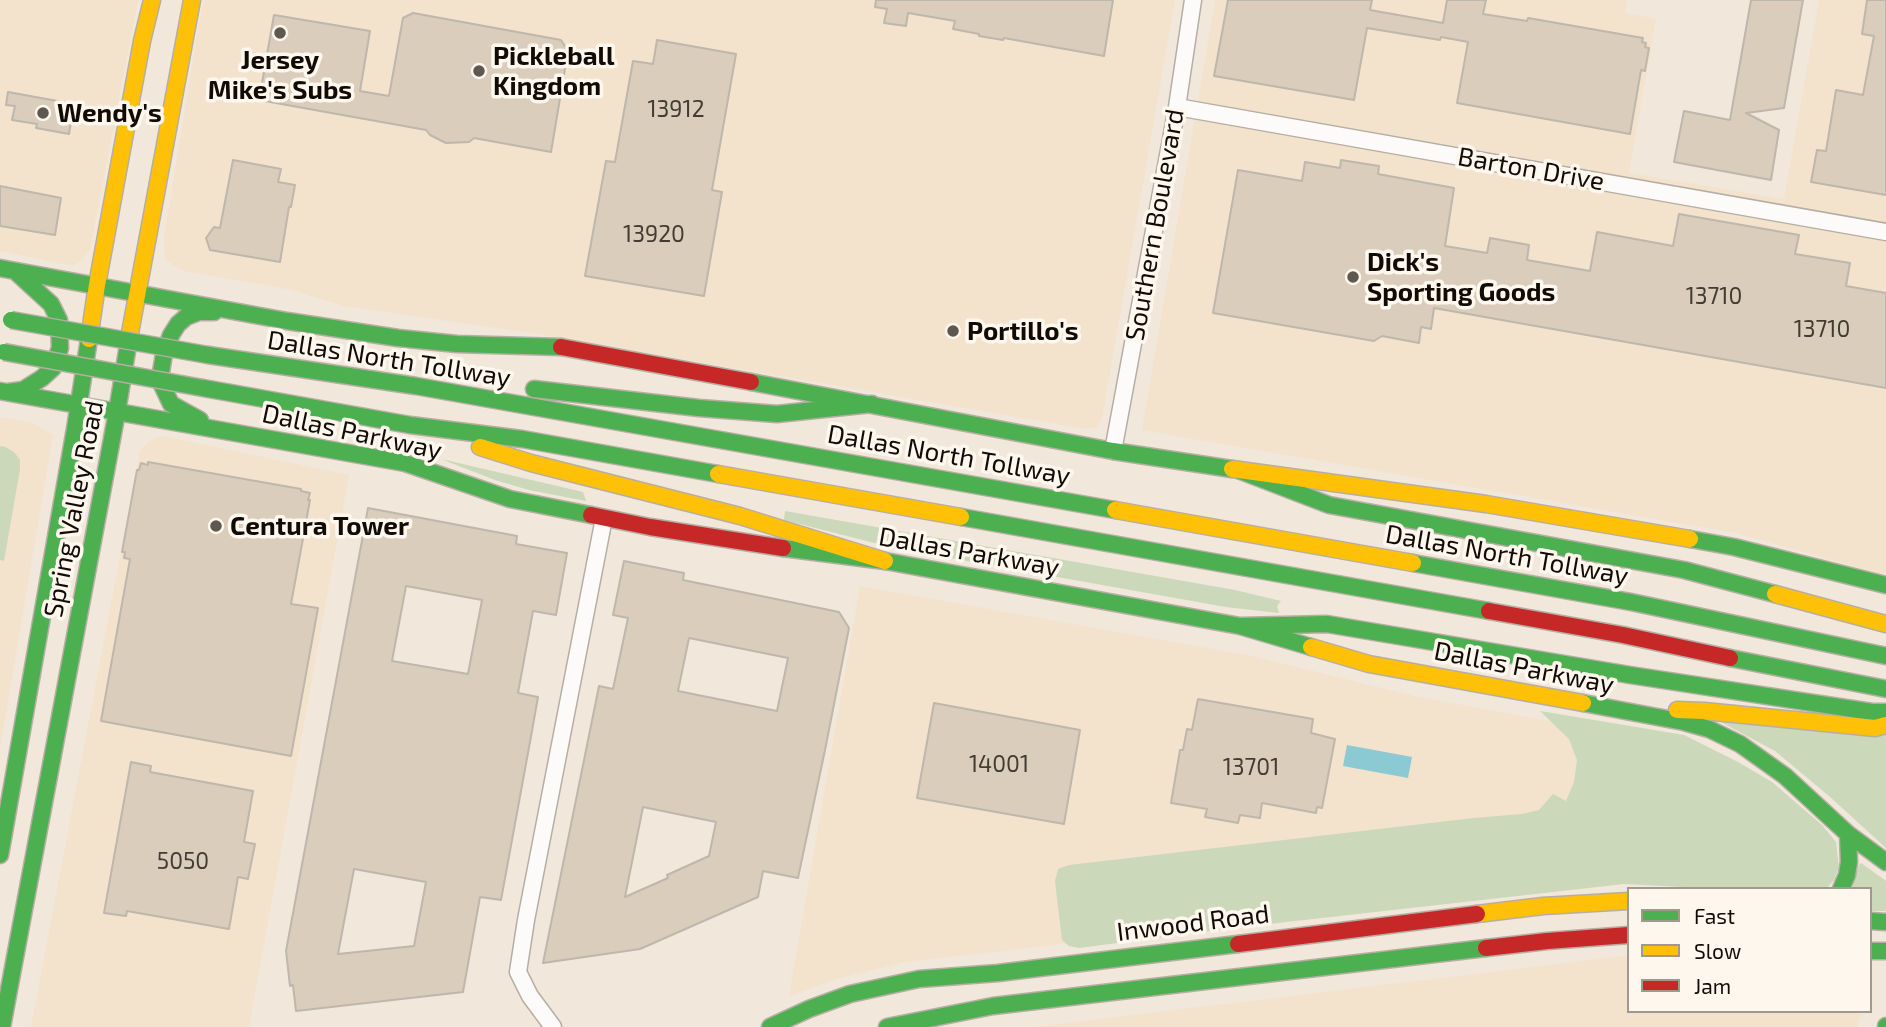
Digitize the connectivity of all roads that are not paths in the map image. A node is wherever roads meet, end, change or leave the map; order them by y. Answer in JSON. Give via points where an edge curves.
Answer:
{"nodes":[{"id":1,"x":152,"y":0,"type":"edge"},
{"id":2,"x":192,"y":0,"type":"edge"},
{"id":3,"x":1194,"y":0,"type":"edge"},
{"id":4,"x":163,"y":41,"type":"junction"},
{"id":5,"x":1177,"y":107,"type":"junction"},
{"id":6,"x":1886,"y":232,"type":"edge"},
{"id":7,"x":7,"y":269,"type":"edge"},
{"id":8,"x":97,"y":285,"type":"junction"},
{"id":9,"x":137,"y":292,"type":"junction"},
{"id":10,"x":245,"y":312,"type":"junction"},
{"id":11,"x":6,"y":319,"type":"edge"},
{"id":12,"x":90,"y":334,"type":"junction"},
{"id":13,"x":2,"y":352,"type":"edge"},
{"id":14,"x":498,"y":384,"type":"dead end"},
{"id":15,"x":416,"y":386,"type":"junction"},
{"id":16,"x":524,"y":388,"type":"dead end"},
{"id":17,"x":2,"y":392,"type":"edge"},
{"id":18,"x":872,"y":404,"type":"junction"},
{"id":19,"x":79,"y":405,"type":"junction"},
{"id":20,"x":117,"y":412,"type":"junction"},
{"id":21,"x":410,"y":425,"type":"junction"},
{"id":22,"x":224,"y":431,"type":"junction"},
{"id":23,"x":1113,"y":450,"type":"junction"},
{"id":24,"x":1238,"y":470,"type":"junction"},
{"id":25,"x":604,"y":518,"type":"junction"},
{"id":26,"x":885,"y":561,"type":"junction"},
{"id":27,"x":1884,"y":585,"type":"edge"},
{"id":28,"x":1886,"y":624,"type":"edge"},
{"id":29,"x":1240,"y":626,"type":"junction"},
{"id":30,"x":1884,"y":655,"type":"edge"},
{"id":31,"x":1881,"y":688,"type":"edge"},
{"id":32,"x":1879,"y":712,"type":"edge"},
{"id":33,"x":1632,"y":713,"type":"junction"},
{"id":34,"x":1886,"y":725,"type":"edge"},
{"id":35,"x":1848,"y":834,"type":"junction"},
{"id":36,"x":0,"y":855,"type":"edge"},
{"id":37,"x":1886,"y":863,"type":"edge"},
{"id":38,"x":1842,"y":887,"type":"edge"},
{"id":39,"x":1627,"y":902,"type":"edge"},
{"id":40,"x":1545,"y":924,"type":"junction"},
{"id":41,"x":1627,"y":935,"type":"edge"},
{"id":42,"x":0,"y":944,"type":"edge"},
{"id":43,"x":15,"y":959,"type":"junction"},
{"id":44,"x":1051,"y":983,"type":"junction"},
{"id":45,"x":2,"y":1027,"type":"edge"},
{"id":46,"x":553,"y":1027,"type":"edge"},
{"id":47,"x":770,"y":1027,"type":"edge"},
{"id":48,"x":887,"y":1027,"type":"edge"}],
"edges":[{"from":1,"to":4,"type":"main road","name":"Spring Valley Road"},
{"from":2,"to":4,"type":"main road","name":"Spring Valley Road"},
{"from":3,"to":5,"type":"street","name":"Southern Boulevard"},
{"from":4,"to":8,"type":"main road","name":"Spring Valley Road"},
{"from":4,"to":9,"type":"main road","name":"Spring Valley Road"},
{"from":5,"to":6,"type":"street","name":"Barton Drive"},
{"from":5,"to":23,"type":"street","name":"Southern Boulevard"},
{"from":7,"to":8,"type":"main road"},
{"from":7,"to":17,"type":"main road","via":[[51,304],[59,320],[60,348],[53,368],[42,378],[23,390]]},
{"from":8,"to":9,"type":"main road"},
{"from":8,"to":12,"type":"main road","name":"Spring Valley Road"},
{"from":9,"to":10,"type":"main road"},
{"from":9,"to":20,"type":"main road","name":"Spring Valley Road"},
{"from":10,"to":18,"type":"main road","via":[[398,338],[553,345]]},
{"from":10,"to":22,"type":"main road","via":[[199,312],[186,317],[171,335],[164,354],[162,385],[171,404]]},
{"from":11,"to":12,"type":"main road","name":"Dallas North Tollway","bridge":true},
{"from":12,"to":15,"type":"main road","name":"Dallas North Tollway","bridge":true},
{"from":12,"to":19,"type":"main road","name":"Spring Valley Road"},
{"from":13,"to":21,"type":"main road","bridge":true},
{"from":14,"to":15,"type":"main road","via":[[472,381]]},
{"from":15,"to":30,"type":"main road","name":"Dallas North Tollway","via":[[1631,602]]},
{"from":16,"to":18,"type":"main road","via":[[777,414]]},
{"from":17,"to":19,"type":"main road","name":"Dallas Parkway"},
{"from":18,"to":23,"type":"main road"},
{"from":19,"to":20,"type":"main road","name":"Dallas Parkway"},
{"from":19,"to":36,"type":"main road","name":"Spring Valley Road"},
{"from":20,"to":22,"type":"main road","name":"Dallas Parkway"},
{"from":20,"to":43,"type":"main road","name":"Spring Valley Road"},
{"from":21,"to":26,"type":"main road"},
{"from":21,"to":31,"type":"main road","via":[[522,439],[1610,632]]},
{"from":22,"to":25,"type":"main road","name":"Dallas Parkway","via":[[405,463],[510,499]]},
{"from":23,"to":24,"type":"main road"},
{"from":24,"to":27,"type":"main road","via":[[1650,531]]},
{"from":24,"to":28,"type":"main road","via":[[1329,505],[1684,570]]},
{"from":25,"to":26,"type":"main road","name":"Dallas Parkway"},
{"from":25,"to":46,"type":"street","via":[[518,972]]},
{"from":26,"to":29,"type":"main road","name":"Dallas Parkway"},
{"from":29,"to":32,"type":"main road","via":[[1327,624]]},
{"from":29,"to":33,"type":"main road","name":"Dallas Parkway","via":[[1369,664]]},
{"from":33,"to":34,"type":"main road","via":[[1704,711],[1875,728]]},
{"from":33,"to":35,"type":"main road","name":"Dallas Parkway","via":[[1709,729],[1740,744],[1785,776]]},
{"from":35,"to":37,"type":"main road","name":"Dallas Parkway"},
{"from":35,"to":38,"type":"main road","via":[[1849,862]]},
{"from":39,"to":40,"type":"main road","name":"Inwood Road"},
{"from":40,"to":41,"type":"main road","name":"Inwood Road","via":[[1602,936]]},
{"from":40,"to":44,"type":"main road","name":"Inwood Road"},
{"from":40,"to":44,"type":"main road","name":"Inwood Road"},
{"from":42,"to":43,"type":"main road","via":[[5,954]]},
{"from":43,"to":45,"type":"main road","name":"Spring Valley Road"},
{"from":44,"to":47,"type":"main road","name":"Inwood Road","via":[[998,973],[919,979],[850,994]]},
{"from":44,"to":48,"type":"main road","name":"Inwood Road","via":[[993,1006]]}]}
